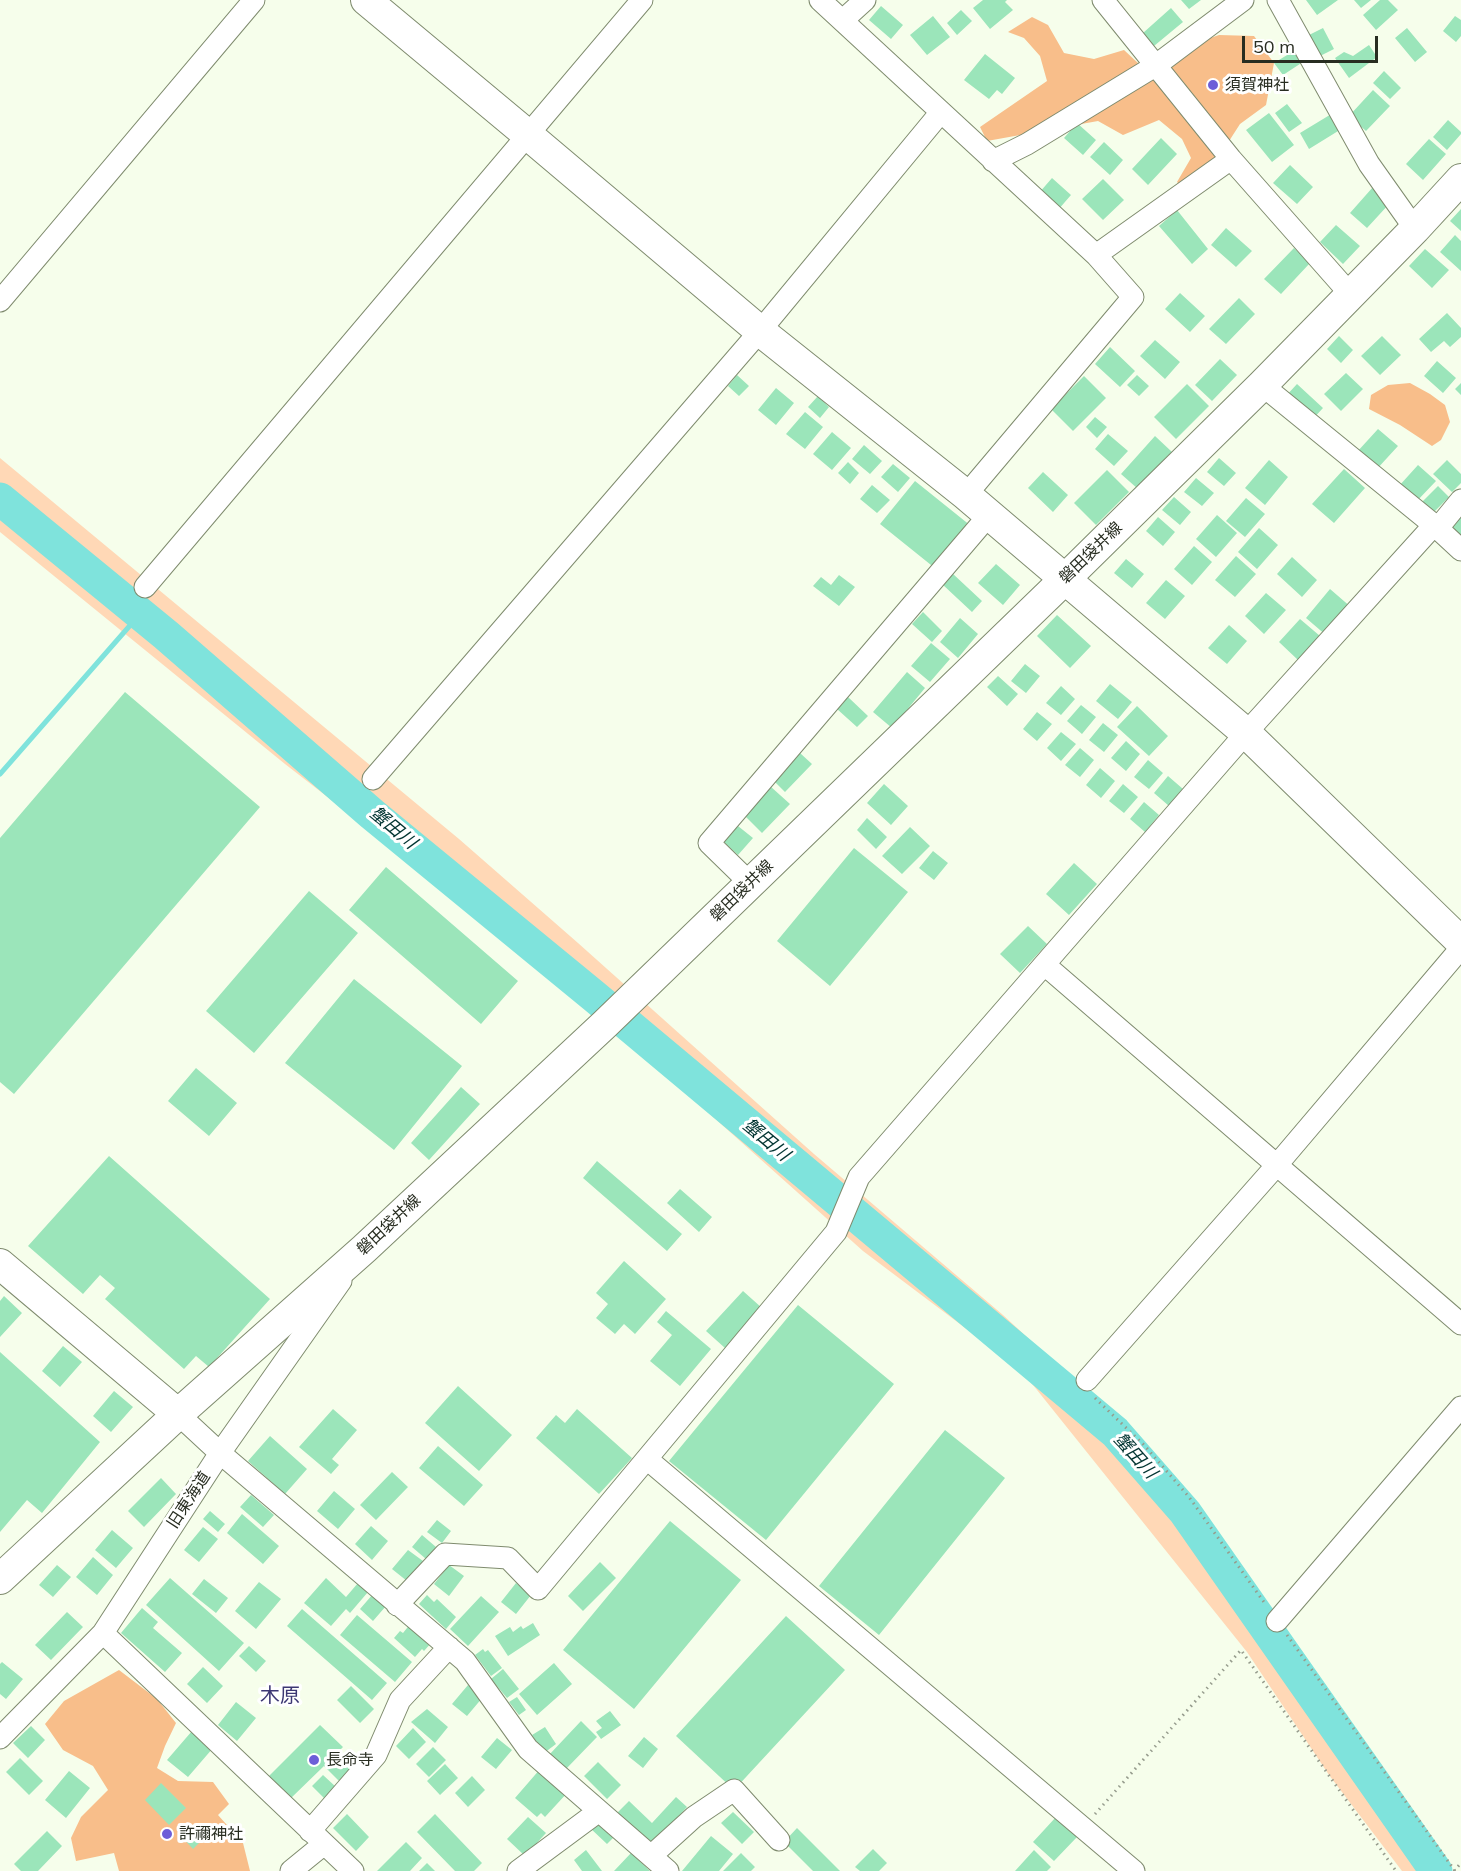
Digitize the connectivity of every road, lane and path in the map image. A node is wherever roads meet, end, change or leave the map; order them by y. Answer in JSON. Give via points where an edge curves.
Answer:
{"nodes":[{"id":1,"x":254,"y":0,"type":"edge"},
{"id":2,"x":366,"y":0,"type":"edge"},
{"id":3,"x":642,"y":0,"type":"edge"},
{"id":4,"x":820,"y":0,"type":"edge"},
{"id":5,"x":865,"y":0,"type":"edge"},
{"id":6,"x":1103,"y":0,"type":"edge"},
{"id":7,"x":1243,"y":0,"type":"edge"},
{"id":8,"x":1278,"y":0,"type":"edge"},
{"id":9,"x":843,"y":20,"type":"junction"},
{"id":10,"x":1155,"y":66,"type":"junction"},
{"id":11,"x":941,"y":112,"type":"junction"},
{"id":12,"x":528,"y":135,"type":"junction"},
{"id":13,"x":1231,"y":159,"type":"junction"},
{"id":14,"x":993,"y":161,"type":"junction"},
{"id":15,"x":1461,"y":179,"type":"edge"},
{"id":16,"x":1415,"y":229,"type":"junction"},
{"id":17,"x":1096,"y":255,"type":"junction"},
{"id":18,"x":1351,"y":295,"type":"junction"},
{"id":19,"x":0,"y":301,"type":"edge"},
{"id":20,"x":760,"y":331,"type":"junction"},
{"id":21,"x":1262,"y":385,"type":"junction"},
{"id":22,"x":966,"y":495,"type":"junction"},
{"id":23,"x":1461,"y":500,"type":"edge"},
{"id":24,"x":989,"y":515,"type":"junction"},
{"id":25,"x":1436,"y":527,"type":"junction"},
{"id":26,"x":1461,"y":550,"type":"edge"},
{"id":27,"x":1065,"y":579,"type":"junction"},
{"id":28,"x":145,"y":587,"type":"dead end"},
{"id":29,"x":1246,"y":733,"type":"junction"},
{"id":30,"x":373,"y":780,"type":"dead end"},
{"id":31,"x":750,"y":883,"type":"junction"},
{"id":32,"x":1461,"y":942,"type":"edge"},
{"id":33,"x":1461,"y":948,"type":"edge"},
{"id":34,"x":1045,"y":965,"type":"junction"},
{"id":35,"x":1276,"y":1166,"type":"junction"},
{"id":36,"x":364,"y":1249,"type":"junction"},
{"id":37,"x":0,"y":1264,"type":"edge"},
{"id":38,"x":1461,"y":1324,"type":"edge"},
{"id":39,"x":1086,"y":1380,"type":"dead end"},
{"id":40,"x":1461,"y":1407,"type":"edge"},
{"id":41,"x":178,"y":1414,"type":"junction"},
{"id":42,"x":220,"y":1453,"type":"junction"},
{"id":43,"x":647,"y":1459,"type":"junction"},
{"id":44,"x":0,"y":1579,"type":"edge"},
{"id":45,"x":397,"y":1605,"type":"junction"},
{"id":46,"x":1277,"y":1621,"type":"dead end"},
{"id":47,"x":103,"y":1633,"type":"junction"},
{"id":48,"x":449,"y":1647,"type":"junction"},
{"id":49,"x":0,"y":1738,"type":"edge"},
{"id":50,"x":599,"y":1811,"type":"junction"},
{"id":51,"x":1082,"y":1828,"type":"junction"},
{"id":52,"x":317,"y":1837,"type":"junction"},
{"id":53,"x":779,"y":1840,"type":"dead end"},
{"id":54,"x":651,"y":1856,"type":"junction"},
{"id":55,"x":1461,"y":1863,"type":"edge"},
{"id":56,"x":291,"y":1871,"type":"edge"},
{"id":57,"x":353,"y":1871,"type":"edge"},
{"id":58,"x":518,"y":1871,"type":"edge"},
{"id":59,"x":668,"y":1871,"type":"edge"},
{"id":60,"x":1134,"y":1871,"type":"edge"},
{"id":61,"x":1396,"y":1871,"type":"edge"},
{"id":62,"x":1454,"y":1871,"type":"edge"}],
"edges":[{"from":1,"to":19,"type":"street"},
{"from":2,"to":12,"type":"main road"},
{"from":3,"to":12,"type":"street"},
{"from":4,"to":9,"type":"street"},
{"from":5,"to":9,"type":"street"},
{"from":6,"to":10,"type":"street"},
{"from":7,"to":10,"type":"street"},
{"from":8,"to":16,"type":"street","via":[[1369,164]]},
{"from":9,"to":11,"type":"street"},
{"from":10,"to":13,"type":"street"},
{"from":10,"to":14,"type":"street"},
{"from":11,"to":14,"type":"street"},
{"from":11,"to":20,"type":"street"},
{"from":12,"to":20,"type":"main road"},
{"from":12,"to":28,"type":"street"},
{"from":13,"to":17,"type":"street"},
{"from":13,"to":18,"type":"street"},
{"from":14,"to":17,"type":"street"},
{"from":15,"to":16,"type":"main road","name":"磐田袋井線"},
{"from":16,"to":18,"type":"main road","name":"磐田袋井線"},
{"from":17,"to":22,"type":"street","via":[[1133,297]]},
{"from":18,"to":21,"type":"main road","name":"磐田袋井線"},
{"from":20,"to":22,"type":"main road"},
{"from":20,"to":30,"type":"street"},
{"from":21,"to":25,"type":"street"},
{"from":21,"to":27,"type":"main road","name":"磐田袋井線"},
{"from":22,"to":24,"type":"main road"},
{"from":23,"to":25,"type":"street"},
{"from":24,"to":27,"type":"main road"},
{"from":24,"to":31,"type":"street","via":[[709,843]]},
{"from":25,"to":26,"type":"street"},
{"from":25,"to":29,"type":"street"},
{"from":27,"to":29,"type":"main road"},
{"from":27,"to":31,"type":"main road","name":"磐田袋井線"},
{"from":29,"to":32,"type":"main road"},
{"from":29,"to":34,"type":"street"},
{"from":31,"to":36,"type":"main road","name":"磐田袋井線"},
{"from":33,"to":35,"type":"street"},
{"from":34,"to":35,"type":"street"},
{"from":34,"to":43,"type":"street","via":[[859,1177],[836,1232]]},
{"from":35,"to":38,"type":"street"},
{"from":35,"to":39,"type":"street"},
{"from":36,"to":41,"type":"main road","name":"磐田袋井線"},
{"from":36,"to":42,"type":"street","name":"旧東海道"},
{"from":37,"to":41,"type":"main road"},
{"from":40,"to":46,"type":"street"},
{"from":41,"to":42,"type":"street"},
{"from":41,"to":44,"type":"main road","name":"磐田袋井線"},
{"from":42,"to":45,"type":"street"},
{"from":42,"to":47,"type":"street","name":"旧東海道"},
{"from":43,"to":45,"type":"street","via":[[538,1589],[508,1558],[445,1554]]},
{"from":43,"to":51,"type":"street"},
{"from":45,"to":48,"type":"street"},
{"from":47,"to":49,"type":"street","name":"旧東海道"},
{"from":47,"to":52,"type":"street"},
{"from":48,"to":50,"type":"street","via":[[465,1661],[528,1749]]},
{"from":48,"to":52,"type":"street","via":[[400,1700],[376,1755]]},
{"from":50,"to":54,"type":"street"},
{"from":50,"to":58,"type":"street"},
{"from":51,"to":60,"type":"street"},
{"from":51,"to":61,"type":"path","via":[[1241,1650]]},
{"from":52,"to":56,"type":"street"},
{"from":52,"to":57,"type":"street"},
{"from":53,"to":54,"type":"street","via":[[734,1790],[694,1817]]},
{"from":54,"to":59,"type":"street"},
{"from":55,"to":62,"type":"path"}]}
